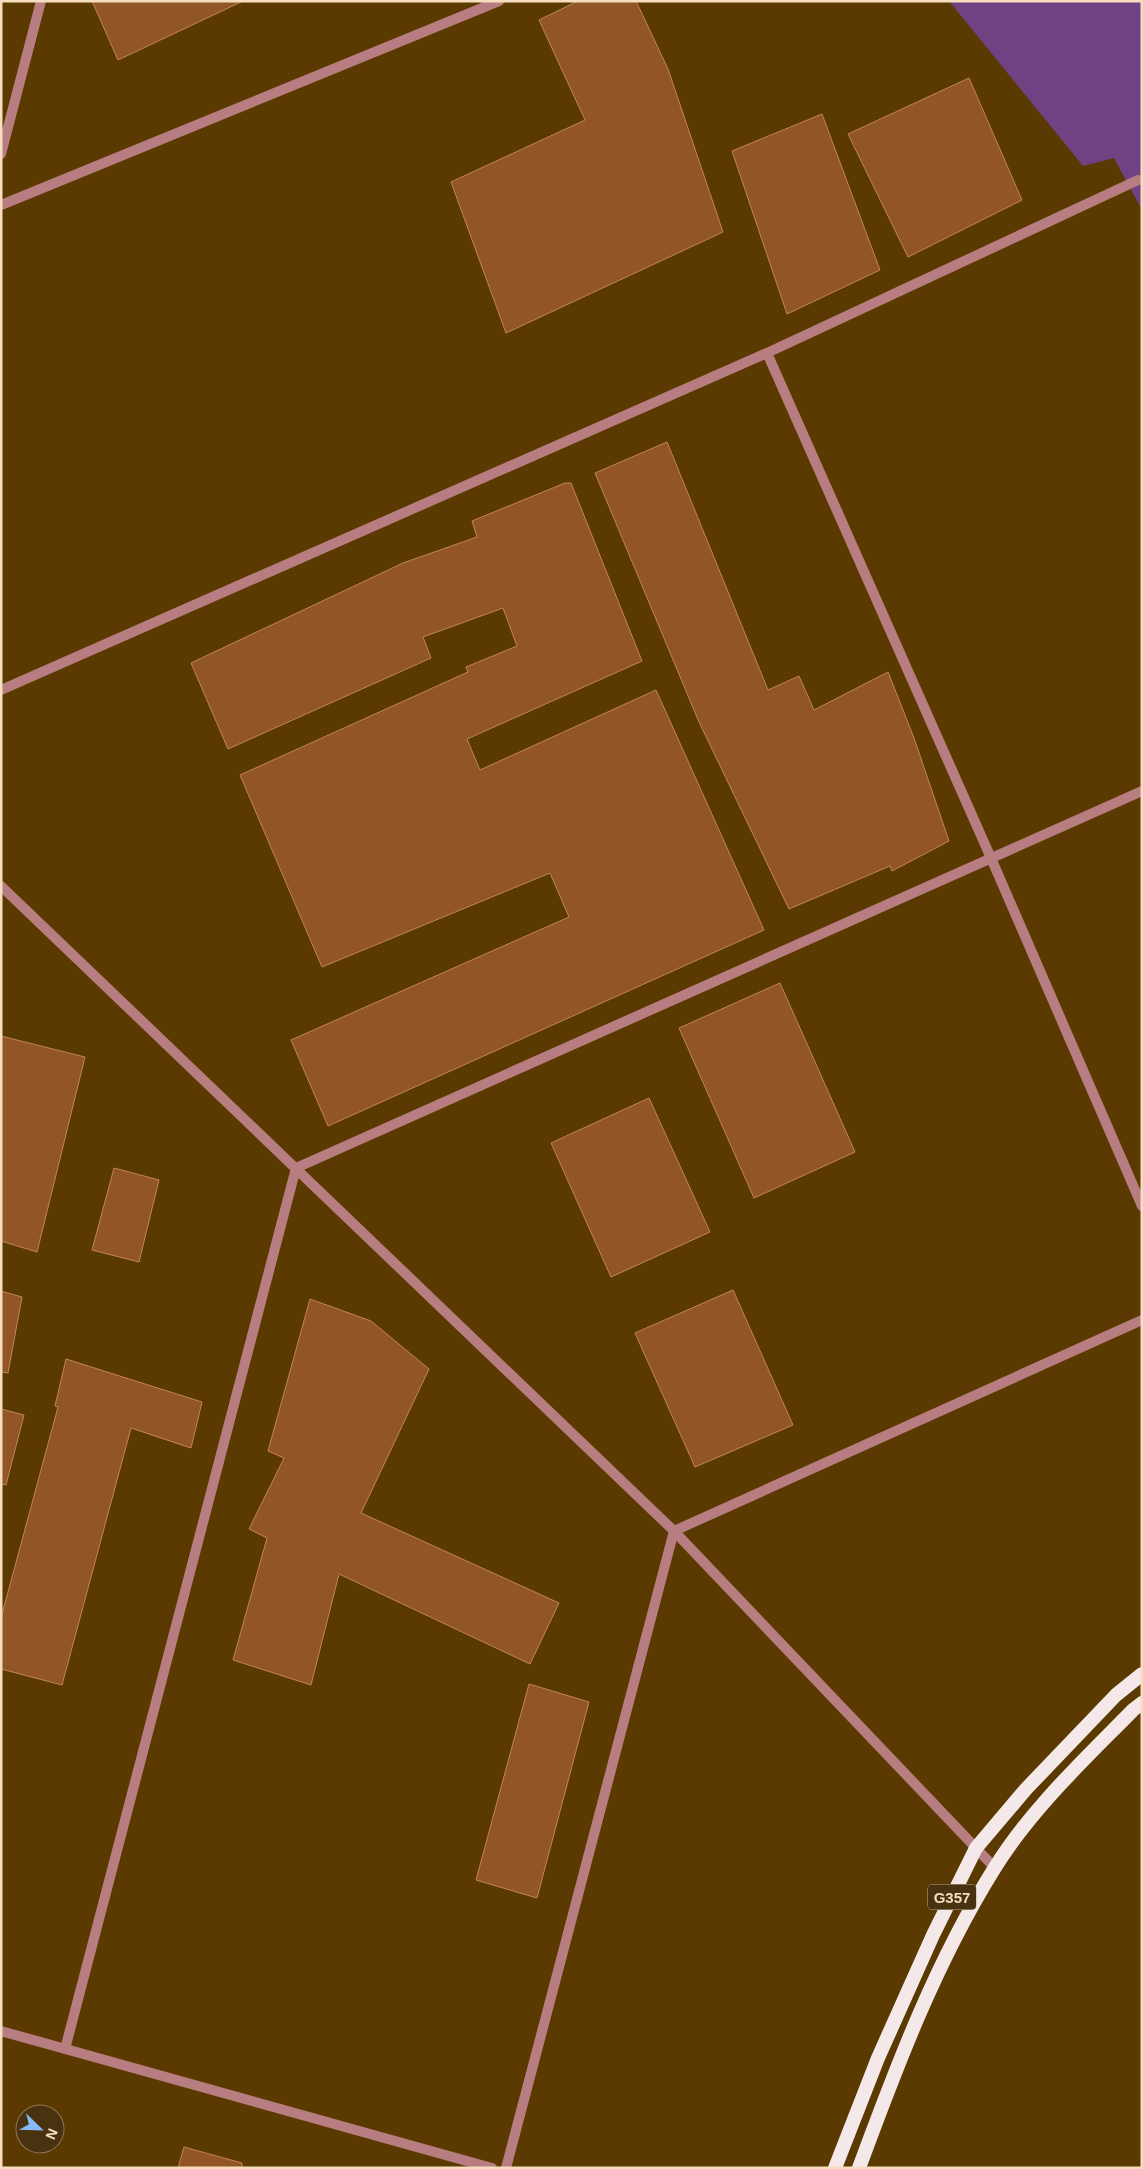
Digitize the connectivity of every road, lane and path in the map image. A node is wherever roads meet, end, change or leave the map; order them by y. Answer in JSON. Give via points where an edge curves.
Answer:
{"nodes":[{"id":1,"x":41,"y":1,"type":"edge"},
{"id":2,"x":498,"y":1,"type":"edge"},
{"id":3,"x":1,"y":154,"type":"edge"},
{"id":4,"x":1138,"y":180,"type":"dead end"},
{"id":5,"x":1,"y":205,"type":"edge"},
{"id":6,"x":766,"y":353,"type":"junction"},
{"id":7,"x":1,"y":690,"type":"edge"},
{"id":8,"x":1142,"y":790,"type":"edge"},
{"id":9,"x":991,"y":858,"type":"junction"},
{"id":10,"x":1,"y":886,"type":"edge"},
{"id":11,"x":296,"y":1168,"type":"junction"},
{"id":12,"x":1142,"y":1206,"type":"edge"},
{"id":13,"x":1142,"y":1320,"type":"edge"},
{"id":14,"x":674,"y":1531,"type":"junction"},
{"id":15,"x":1142,"y":1674,"type":"edge"},
{"id":16,"x":1142,"y":1703,"type":"edge"},
{"id":17,"x":976,"y":1848,"type":"junction"},
{"id":18,"x":995,"y":1868,"type":"junction"},
{"id":19,"x":1,"y":2031,"type":"edge"},
{"id":20,"x":65,"y":2048,"type":"junction"},
{"id":21,"x":492,"y":2168,"type":"edge"},
{"id":22,"x":506,"y":2168,"type":"edge"},
{"id":23,"x":835,"y":2168,"type":"edge"},
{"id":24,"x":859,"y":2168,"type":"edge"}],
"edges":[{"from":1,"to":3,"type":"street"},
{"from":2,"to":5,"type":"street"},
{"from":4,"to":6,"type":"street"},
{"from":6,"to":7,"type":"street"},
{"from":6,"to":9,"type":"street"},
{"from":8,"to":9,"type":"street"},
{"from":9,"to":11,"type":"street"},
{"from":9,"to":12,"type":"street"},
{"from":10,"to":11,"type":"street"},
{"from":11,"to":14,"type":"street"},
{"from":11,"to":20,"type":"street"},
{"from":13,"to":14,"type":"street"},
{"from":14,"to":17,"type":"street"},
{"from":14,"to":22,"type":"street"},
{"from":15,"to":17,"type":"highway","number":"G357","via":[[1116,1695],[1032,1783]]},
{"from":16,"to":18,"type":"highway","number":"G357","via":[[1044,1802]]},
{"from":17,"to":18,"type":"street"},
{"from":17,"to":23,"type":"highway","number":"G357","via":[[932,1935]]},
{"from":18,"to":24,"type":"highway","number":"G357","via":[[945,1959],[898,2063]]},
{"from":19,"to":20,"type":"street"},
{"from":20,"to":21,"type":"street"}]}
